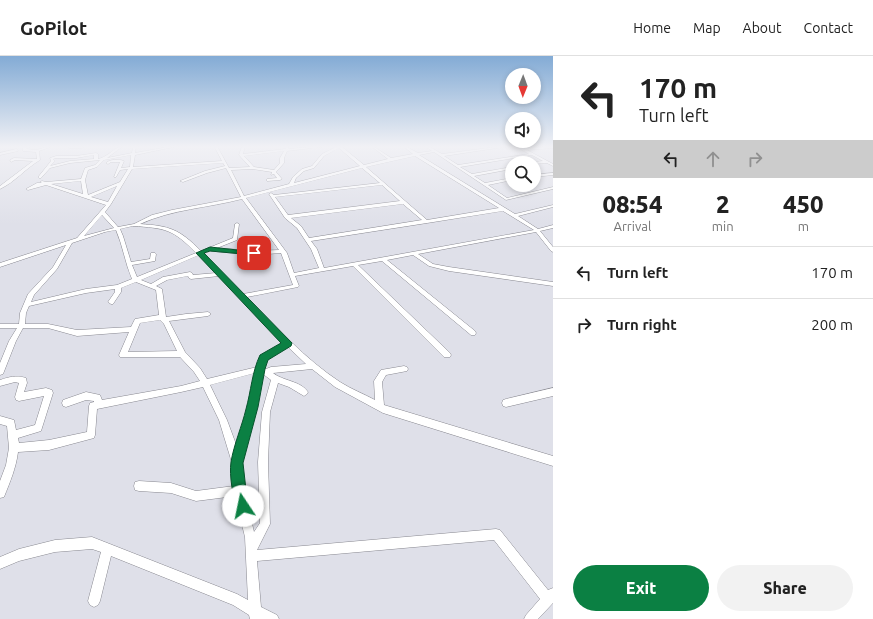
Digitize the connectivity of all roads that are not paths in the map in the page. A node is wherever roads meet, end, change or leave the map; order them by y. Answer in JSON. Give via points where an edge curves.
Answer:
{"nodes":[{"id":1,"x":19,"y":172,"type":"edge"},
{"id":2,"x":43,"y":172,"type":"edge"},
{"id":3,"x":85,"y":172,"type":"edge"},
{"id":4,"x":117,"y":172,"type":"edge"},
{"id":5,"x":129,"y":172,"type":"edge"},
{"id":6,"x":205,"y":172,"type":"edge"},
{"id":7,"x":230,"y":172,"type":"edge"},
{"id":8,"x":273,"y":172,"type":"edge"},
{"id":9,"x":275,"y":172,"type":"edge"},
{"id":10,"x":300,"y":172,"type":"edge"},
{"id":11,"x":343,"y":172,"type":"edge"},
{"id":12,"x":371,"y":172,"type":"edge"},
{"id":13,"x":445,"y":172,"type":"edge"},
{"id":14,"x":466,"y":172,"type":"edge"},
{"id":15,"x":491,"y":172,"type":"edge"},
{"id":16,"x":553,"y":174,"type":"edge"},
{"id":17,"x":541,"y":175,"type":"edge"},
{"id":18,"x":115,"y":176,"type":"dead end"},
{"id":19,"x":472,"y":176,"type":"junction"},
{"id":20,"x":83,"y":180,"type":"junction"},
{"id":21,"x":268,"y":180,"type":"junction"},
{"id":22,"x":182,"y":181,"type":"dead end"},
{"id":23,"x":505,"y":181,"type":"edge"},
{"id":24,"x":42,"y":182,"type":"junction"},
{"id":25,"x":47,"y":183,"type":"junction"},
{"id":26,"x":121,"y":183,"type":"junction"},
{"id":27,"x":7,"y":184,"type":"junction"},
{"id":28,"x":384,"y":184,"type":"junction"},
{"id":29,"x":485,"y":184,"type":"junction"},
{"id":30,"x":291,"y":185,"type":"junction"},
{"id":31,"x":35,"y":186,"type":"junction"},
{"id":32,"x":0,"y":188,"type":"edge"},
{"id":33,"x":553,"y":188,"type":"edge"},
{"id":34,"x":28,"y":189,"type":"dead end"},
{"id":35,"x":268,"y":191,"type":"junction"},
{"id":36,"x":0,"y":192,"type":"edge"},
{"id":37,"x":273,"y":196,"type":"junction"},
{"id":38,"x":86,"y":197,"type":"junction"},
{"id":39,"x":243,"y":197,"type":"junction"},
{"id":40,"x":405,"y":202,"type":"junction"},
{"id":41,"x":109,"y":204,"type":"junction"},
{"id":42,"x":553,"y":206,"type":"edge"},
{"id":43,"x":504,"y":209,"type":"junction"},
{"id":44,"x":102,"y":212,"type":"junction"},
{"id":45,"x":514,"y":216,"type":"junction"},
{"id":46,"x":287,"y":217,"type":"junction"},
{"id":47,"x":426,"y":222,"type":"junction"},
{"id":48,"x":238,"y":224,"type":"dead end"},
{"id":49,"x":132,"y":225,"type":"junction"},
{"id":50,"x":553,"y":226,"type":"edge"},
{"id":51,"x":117,"y":228,"type":"junction"},
{"id":52,"x":537,"y":230,"type":"junction"},
{"id":53,"x":78,"y":239,"type":"junction"},
{"id":54,"x":307,"y":240,"type":"junction"},
{"id":55,"x":70,"y":242,"type":"junction"},
{"id":56,"x":210,"y":249,"type":"junction"},
{"id":57,"x":553,"y":250,"type":"edge"},
{"id":58,"x":282,"y":251,"type":"junction"},
{"id":59,"x":199,"y":253,"type":"junction"},
{"id":60,"x":153,"y":254,"type":"dead end"},
{"id":61,"x":415,"y":254,"type":"junction"},
{"id":62,"x":382,"y":259,"type":"junction"},
{"id":63,"x":129,"y":264,"type":"junction"},
{"id":64,"x":354,"y":264,"type":"junction"},
{"id":65,"x":0,"y":265,"type":"edge"},
{"id":66,"x":322,"y":270,"type":"junction"},
{"id":67,"x":220,"y":274,"type":"junction"},
{"id":68,"x":292,"y":275,"type":"junction"},
{"id":69,"x":136,"y":280,"type":"junction"},
{"id":70,"x":553,"y":284,"type":"edge"},
{"id":71,"x":118,"y":286,"type":"junction"},
{"id":72,"x":151,"y":286,"type":"junction"},
{"id":73,"x":242,"y":296,"type":"junction"},
{"id":74,"x":111,"y":302,"type":"dead end"},
{"id":75,"x":26,"y":305,"type":"junction"},
{"id":76,"x":208,"y":314,"type":"dead end"},
{"id":77,"x":163,"y":319,"type":"junction"},
{"id":78,"x":22,"y":325,"type":"junction"},
{"id":79,"x":0,"y":326,"type":"edge"},
{"id":80,"x":133,"y":329,"type":"junction"},
{"id":81,"x":473,"y":333,"type":"dead end"},
{"id":82,"x":288,"y":343,"type":"junction"},
{"id":83,"x":182,"y":354,"type":"junction"},
{"id":84,"x":447,"y":355,"type":"dead end"},
{"id":85,"x":313,"y":366,"type":"junction"},
{"id":86,"x":404,"y":369,"type":"dead end"},
{"id":87,"x":263,"y":370,"type":"junction"},
{"id":88,"x":0,"y":372,"type":"edge"},
{"id":89,"x":275,"y":379,"type":"junction"},
{"id":90,"x":0,"y":382,"type":"edge"},
{"id":91,"x":206,"y":384,"type":"junction"},
{"id":92,"x":304,"y":392,"type":"dead end"},
{"id":93,"x":553,"y":392,"type":"edge"},
{"id":94,"x":66,"y":403,"type":"dead end"},
{"id":95,"x":506,"y":403,"type":"dead end"},
{"id":96,"x":99,"y":405,"type":"junction"},
{"id":97,"x":380,"y":407,"type":"junction"},
{"id":98,"x":0,"y":420,"type":"edge"},
{"id":99,"x":14,"y":435,"type":"junction"},
{"id":100,"x":14,"y":448,"type":"junction"},
{"id":101,"x":553,"y":461,"type":"edge"},
{"id":102,"x":237,"y":463,"type":"junction"},
{"id":103,"x":139,"y":486,"type":"dead end"},
{"id":104,"x":239,"y":490,"type":"junction"},
{"id":105,"x":0,"y":493,"type":"edge"},
{"id":106,"x":107,"y":550,"type":"junction"},
{"id":107,"x":251,"y":552,"type":"junction"},
{"id":108,"x":0,"y":563,"type":"edge"},
{"id":109,"x":552,"y":596,"type":"edge"},
{"id":110,"x":94,"y":601,"type":"dead end"},
{"id":111,"x":255,"y":615,"type":"edge"},
{"id":112,"x":273,"y":619,"type":"edge"},
{"id":113,"x":530,"y":619,"type":"edge"}],
"edges":[{"from":1,"to":27,"type":"street"},
{"from":2,"to":24,"type":"street","via":[[40,176],[47,176]]},
{"from":3,"to":20,"type":"street"},
{"from":4,"to":18,"type":"street"},
{"from":5,"to":26,"type":"street"},
{"from":6,"to":22,"type":"street"},
{"from":7,"to":39,"type":"street"},
{"from":8,"to":21,"type":"street"},
{"from":9,"to":21,"type":"street","via":[[280,179]]},
{"from":10,"to":30,"type":"street"},
{"from":11,"to":30,"type":"street"},
{"from":12,"to":28,"type":"street"},
{"from":13,"to":43,"type":"street"},
{"from":14,"to":19,"type":"street"},
{"from":15,"to":19,"type":"street"},
{"from":16,"to":17,"type":"street"},
{"from":19,"to":29,"type":"street"},
{"from":20,"to":25,"type":"street"},
{"from":20,"to":38,"type":"street"},
{"from":21,"to":35,"type":"street"},
{"from":23,"to":29,"type":"street"},
{"from":24,"to":25,"type":"street"},
{"from":24,"to":31,"type":"street"},
{"from":25,"to":31,"type":"street"},
{"from":25,"to":38,"type":"street"},
{"from":26,"to":38,"type":"street"},
{"from":26,"to":41,"type":"street"},
{"from":27,"to":32,"type":"street"},
{"from":27,"to":36,"type":"street"},
{"from":28,"to":37,"type":"street"},
{"from":28,"to":40,"type":"street"},
{"from":29,"to":33,"type":"street","via":[[506,199]]},
{"from":30,"to":35,"type":"street"},
{"from":31,"to":34,"type":"street"},
{"from":35,"to":37,"type":"street"},
{"from":35,"to":39,"type":"street"},
{"from":37,"to":46,"type":"street"},
{"from":38,"to":41,"type":"street"},
{"from":39,"to":49,"type":"street","via":[[172,211]]},
{"from":39,"to":58,"type":"street"},
{"from":40,"to":46,"type":"street"},
{"from":40,"to":47,"type":"street"},
{"from":41,"to":44,"type":"street"},
{"from":42,"to":45,"type":"street"},
{"from":43,"to":45,"type":"street"},
{"from":43,"to":47,"type":"street"},
{"from":44,"to":51,"type":"street"},
{"from":44,"to":53,"type":"street"},
{"from":45,"to":52,"type":"street"},
{"from":46,"to":54,"type":"street","via":[[299,227]]},
{"from":47,"to":54,"type":"street"},
{"from":48,"to":56,"type":"street","via":[[235,239]]},
{"from":49,"to":51,"type":"street"},
{"from":49,"to":59,"type":"street","via":[[166,228],[178,234]]},
{"from":50,"to":52,"type":"street"},
{"from":51,"to":53,"type":"street"},
{"from":51,"to":63,"type":"street"},
{"from":52,"to":57,"type":"street"},
{"from":52,"to":61,"type":"street"},
{"from":53,"to":55,"type":"street"},
{"from":54,"to":66,"type":"street","via":[[314,249]]},
{"from":55,"to":65,"type":"street"},
{"from":55,"to":75,"type":"street","via":[[62,259],[31,294]]},
{"from":56,"to":58,"type":"street","via":[[254,253]]},
{"from":56,"to":59,"type":"street"},
{"from":58,"to":68,"type":"street"},
{"from":59,"to":67,"type":"street"},
{"from":59,"to":69,"type":"street"},
{"from":60,"to":63,"type":"street","via":[[153,260]]},
{"from":61,"to":62,"type":"street"},
{"from":61,"to":70,"type":"street","via":[[431,264],[450,269]]},
{"from":62,"to":64,"type":"street"},
{"from":62,"to":81,"type":"street"},
{"from":63,"to":69,"type":"street"},
{"from":64,"to":66,"type":"street"},
{"from":64,"to":84,"type":"street"},
{"from":66,"to":68,"type":"street"},
{"from":67,"to":72,"type":"street","via":[[191,277],[190,274],[165,278]]},
{"from":67,"to":73,"type":"street"},
{"from":68,"to":73,"type":"street","via":[[296,286]]},
{"from":69,"to":71,"type":"street"},
{"from":69,"to":72,"type":"street"},
{"from":71,"to":74,"type":"street","via":[[118,292]]},
{"from":71,"to":75,"type":"street"},
{"from":72,"to":77,"type":"street","via":[[159,289]]},
{"from":73,"to":82,"type":"street"},
{"from":75,"to":78,"type":"street"},
{"from":76,"to":77,"type":"street"},
{"from":77,"to":80,"type":"street","via":[[139,320]]},
{"from":77,"to":83,"type":"street"},
{"from":78,"to":79,"type":"street"},
{"from":78,"to":80,"type":"street","via":[[48,326],[77,332]]},
{"from":78,"to":88,"type":"street"},
{"from":80,"to":83,"type":"street","via":[[124,355]]},
{"from":82,"to":85,"type":"street"},
{"from":82,"to":87,"type":"street","via":[[264,358]]},
{"from":83,"to":91,"type":"street"},
{"from":85,"to":87,"type":"street"},
{"from":85,"to":97,"type":"street","via":[[338,385]]},
{"from":86,"to":97,"type":"street","via":[[384,372],[378,381]]},
{"from":87,"to":89,"type":"street"},
{"from":87,"to":91,"type":"street"},
{"from":87,"to":102,"type":"street"},
{"from":89,"to":92,"type":"street"},
{"from":89,"to":107,"type":"street","via":[[266,412],[263,462],[265,524]]},
{"from":90,"to":99,"type":"street","via":[[15,378],[23,380],[19,397],[48,393],[38,428]]},
{"from":91,"to":96,"type":"street"},
{"from":91,"to":102,"type":"street","via":[[223,420]]},
{"from":93,"to":95,"type":"street"},
{"from":94,"to":96,"type":"street","via":[[86,396],[97,398]]},
{"from":96,"to":100,"type":"street","via":[[93,406],[91,435],[48,445]]},
{"from":97,"to":101,"type":"street"},
{"from":98,"to":99,"type":"street","via":[[11,422]]},
{"from":99,"to":100,"type":"street"},
{"from":100,"to":105,"type":"street"},
{"from":102,"to":104,"type":"street"},
{"from":103,"to":104,"type":"street","via":[[171,488],[196,496]]},
{"from":104,"to":107,"type":"street"},
{"from":106,"to":108,"type":"street","via":[[92,543],[55,546],[18,555]]},
{"from":106,"to":110,"type":"street"},
{"from":106,"to":111,"type":"street","via":[[237,600]]},
{"from":107,"to":109,"type":"street","via":[[496,534]]},
{"from":107,"to":111,"type":"street"},
{"from":109,"to":113,"type":"street"},
{"from":111,"to":112,"type":"street"}]}
